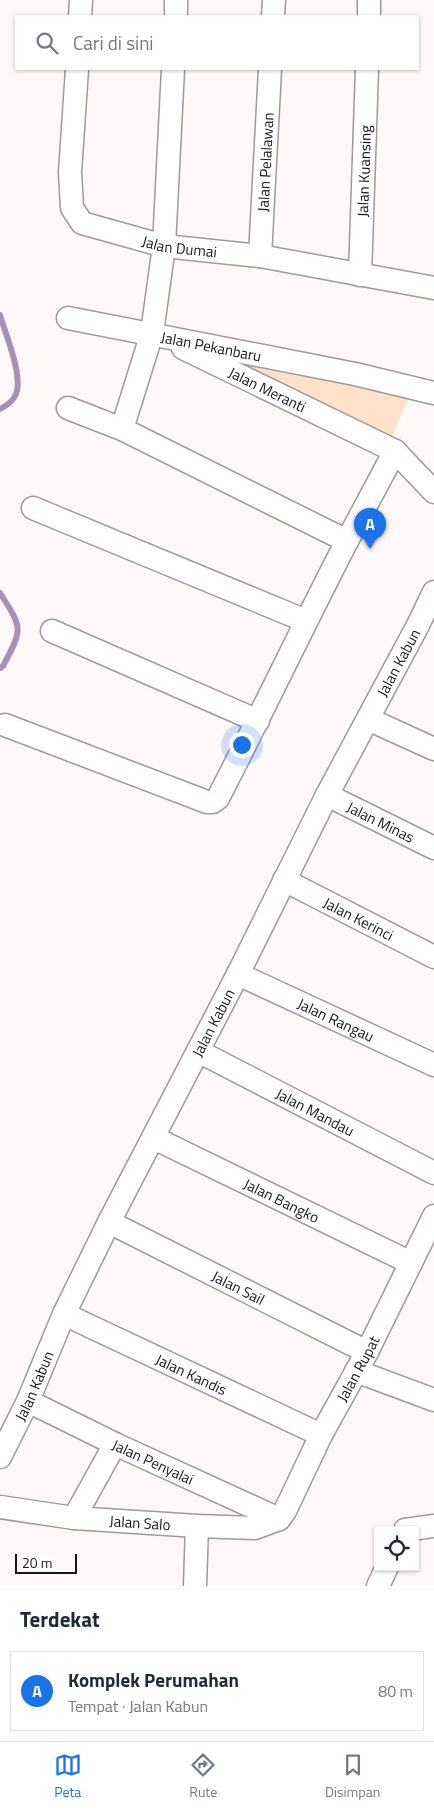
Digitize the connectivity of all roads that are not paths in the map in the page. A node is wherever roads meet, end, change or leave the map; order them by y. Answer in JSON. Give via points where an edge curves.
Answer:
{"nodes":[{"id":1,"x":81,"y":0,"type":"edge"},
{"id":2,"x":176,"y":0,"type":"edge"},
{"id":3,"x":274,"y":0,"type":"edge"},
{"id":4,"x":369,"y":0,"type":"edge"},
{"id":5,"x":80,"y":15,"type":"edge"},
{"id":6,"x":176,"y":15,"type":"edge"},
{"id":7,"x":273,"y":15,"type":"edge"},
{"id":8,"x":369,"y":15,"type":"edge"},
{"id":9,"x":76,"y":70,"type":"edge"},
{"id":10,"x":173,"y":70,"type":"edge"},
{"id":11,"x":270,"y":70,"type":"edge"},
{"id":12,"x":367,"y":70,"type":"edge"},
{"id":13,"x":164,"y":246,"type":"junction"},
{"id":14,"x":260,"y":256,"type":"junction"},
{"id":15,"x":360,"y":274,"type":"junction"},
{"id":16,"x":434,"y":288,"type":"edge"},
{"id":17,"x":68,"y":318,"type":"dead end"},
{"id":18,"x":152,"y":334,"type":"junction"},
{"id":19,"x":434,"y":393,"type":"edge"},
{"id":20,"x":68,"y":408,"type":"dead end"},
{"id":21,"x":122,"y":429,"type":"junction"},
{"id":22,"x":394,"y":451,"type":"junction"},
{"id":23,"x":434,"y":492,"type":"edge"},
{"id":24,"x":33,"y":508,"type":"dead end"},
{"id":25,"x":347,"y":541,"type":"junction"},
{"id":26,"x":434,"y":592,"type":"edge"},
{"id":27,"x":306,"y":621,"type":"junction"},
{"id":28,"x":52,"y":631,"type":"dead end"},
{"id":29,"x":426,"y":631,"type":"edge"},
{"id":30,"x":368,"y":719,"type":"junction"},
{"id":31,"x":258,"y":722,"type":"junction"},
{"id":32,"x":5,"y":725,"type":"dead end"},
{"id":33,"x":434,"y":748,"type":"edge"},
{"id":34,"x":327,"y":795,"type":"junction"},
{"id":35,"x":434,"y":848,"type":"edge"},
{"id":36,"x":284,"y":880,"type":"junction"},
{"id":37,"x":434,"y":956,"type":"edge"},
{"id":38,"x":238,"y":974,"type":"junction"},
{"id":39,"x":198,"y":1051,"type":"junction"},
{"id":40,"x":434,"y":1065,"type":"edge"},
{"id":41,"x":154,"y":1138,"type":"junction"},
{"id":42,"x":434,"y":1173,"type":"edge"},
{"id":43,"x":434,"y":1216,"type":"edge"},
{"id":44,"x":109,"y":1222,"type":"junction"},
{"id":45,"x":411,"y":1263,"type":"junction"},
{"id":46,"x":64,"y":1314,"type":"junction"},
{"id":47,"x":362,"y":1361,"type":"junction"},
{"id":48,"x":434,"y":1400,"type":"edge"},
{"id":49,"x":28,"y":1401,"type":"junction"},
{"id":50,"x":321,"y":1435,"type":"junction"},
{"id":51,"x":115,"y":1444,"type":"junction"},
{"id":52,"x":0,"y":1457,"type":"edge"},
{"id":53,"x":0,"y":1507,"type":"edge"},
{"id":54,"x":74,"y":1518,"type":"junction"},
{"id":55,"x":279,"y":1519,"type":"junction"},
{"id":56,"x":197,"y":1526,"type":"junction"},
{"id":57,"x":434,"y":1526,"type":"edge"},
{"id":58,"x":419,"y":1528,"type":"edge"},
{"id":59,"x":385,"y":1571,"type":"edge"},
{"id":60,"x":195,"y":1586,"type":"edge"},
{"id":61,"x":378,"y":1586,"type":"edge"}],
"edges":[{"from":1,"to":5,"type":"street"},
{"from":2,"to":6,"type":"street"},
{"from":3,"to":7,"type":"street"},
{"from":4,"to":8,"type":"street"},
{"from":9,"to":13,"type":"street","name":"Jalan Dumai","via":[[70,172],[72,208],[82,223]]},
{"from":10,"to":13,"type":"street","name":"Jalan Pekanbaru"},
{"from":11,"to":14,"type":"street","name":"Jalan Pelalawan"},
{"from":12,"to":15,"type":"street","name":"Jalan Kuansing"},
{"from":13,"to":14,"type":"street","name":"Jalan Dumai"},
{"from":13,"to":18,"type":"street","name":"Jalan Pekanbaru"},
{"from":14,"to":15,"type":"street","name":"Jalan Dumai"},
{"from":15,"to":16,"type":"street","name":"Jalan Dumai"},
{"from":17,"to":18,"type":"street"},
{"from":18,"to":19,"type":"street","name":"Jalan Pekanbaru"},
{"from":18,"to":21,"type":"street"},
{"from":18,"to":22,"type":"street","name":"Jalan Meranti"},
{"from":20,"to":21,"type":"street"},
{"from":21,"to":25,"type":"street"},
{"from":22,"to":23,"type":"street","name":"Jalan Meranti"},
{"from":22,"to":25,"type":"street"},
{"from":24,"to":27,"type":"street"},
{"from":25,"to":27,"type":"street"},
{"from":26,"to":29,"type":"street","name":"Jalan Kabun"},
{"from":27,"to":31,"type":"street"},
{"from":28,"to":31,"type":"street"},
{"from":29,"to":30,"type":"street","name":"Jalan Kabun"},
{"from":30,"to":33,"type":"street"},
{"from":30,"to":34,"type":"street","name":"Jalan Kabun"},
{"from":31,"to":32,"type":"street","via":[[213,802]]},
{"from":34,"to":35,"type":"street","name":"Jalan Minas"},
{"from":34,"to":36,"type":"street","name":"Jalan Kabun"},
{"from":36,"to":37,"type":"street","name":"Jalan Kerinci"},
{"from":36,"to":38,"type":"street","name":"Jalan Kabun"},
{"from":38,"to":39,"type":"street","name":"Jalan Kabun"},
{"from":38,"to":40,"type":"street","name":"Jalan Rangau"},
{"from":39,"to":41,"type":"street","name":"Jalan Kabun"},
{"from":39,"to":42,"type":"street","name":"Jalan Mandau"},
{"from":41,"to":44,"type":"street","name":"Jalan Kabun"},
{"from":41,"to":45,"type":"street","name":"Jalan Bangko"},
{"from":43,"to":45,"type":"street","name":"Jalan Rupat"},
{"from":44,"to":46,"type":"street","name":"Jalan Kabun"},
{"from":44,"to":47,"type":"street","name":"Jalan Sail"},
{"from":45,"to":47,"type":"street","name":"Jalan Rupat"},
{"from":46,"to":49,"type":"street","name":"Jalan Kabun"},
{"from":46,"to":50,"type":"street","name":"Jalan Kandis"},
{"from":47,"to":48,"type":"street","name":"Jalan Sail"},
{"from":47,"to":50,"type":"street","name":"Jalan Rupat"},
{"from":49,"to":51,"type":"street","name":"Jalan Penyalai"},
{"from":49,"to":52,"type":"street","name":"Jalan Kabun"},
{"from":50,"to":55,"type":"street","name":"Jalan Rupat"},
{"from":51,"to":54,"type":"street"},
{"from":51,"to":55,"type":"street","name":"Jalan Penyalai"},
{"from":53,"to":54,"type":"street","name":"Jalan Salo"},
{"from":54,"to":56,"type":"street","name":"Jalan Salo"},
{"from":55,"to":56,"type":"street","name":"Jalan Salo","via":[[255,1528]]},
{"from":56,"to":60,"type":"street"},
{"from":57,"to":58,"type":"street"},
{"from":59,"to":61,"type":"street"}]}
